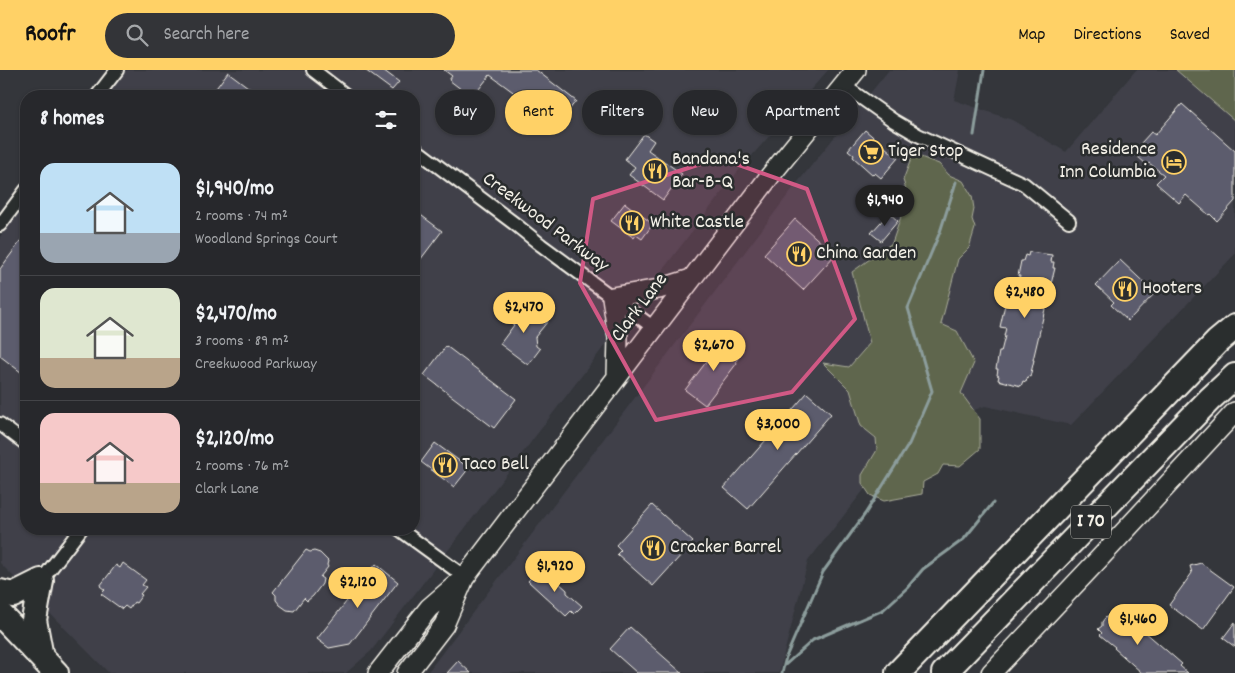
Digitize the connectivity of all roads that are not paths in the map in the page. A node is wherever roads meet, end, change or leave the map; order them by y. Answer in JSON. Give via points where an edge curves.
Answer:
{"nodes":[{"id":1,"x":116,"y":70,"type":"edge"},
{"id":2,"x":313,"y":70,"type":"edge"},
{"id":3,"x":856,"y":70,"type":"edge"},
{"id":4,"x":843,"y":85,"type":"junction"},
{"id":5,"x":101,"y":90,"type":"edge"},
{"id":6,"x":339,"y":90,"type":"edge"},
{"id":7,"x":420,"y":152,"type":"edge"},
{"id":8,"x":20,"y":198,"type":"edge"},
{"id":9,"x":1068,"y":220,"type":"dead end"},
{"id":10,"x":0,"y":224,"type":"edge"},
{"id":11,"x":691,"y":279,"type":"junction"},
{"id":12,"x":612,"y":297,"type":"junction"},
{"id":13,"x":1235,"y":327,"type":"edge"},
{"id":14,"x":654,"y":328,"type":"junction"},
{"id":15,"x":618,"y":376,"type":"junction"},
{"id":16,"x":1235,"y":376,"type":"edge"},
{"id":17,"x":1235,"y":412,"type":"edge"},
{"id":18,"x":0,"y":424,"type":"edge"},
{"id":19,"x":20,"y":439,"type":"edge"},
{"id":20,"x":76,"y":535,"type":"edge"},
{"id":21,"x":407,"y":535,"type":"edge"},
{"id":22,"x":465,"y":577,"type":"junction"},
{"id":23,"x":41,"y":581,"type":"junction"},
{"id":24,"x":0,"y":592,"type":"edge"},
{"id":25,"x":0,"y":614,"type":"edge"},
{"id":26,"x":49,"y":665,"type":"edge"},
{"id":27,"x":946,"y":671,"type":"edge"},
{"id":28,"x":898,"y":672,"type":"edge"},
{"id":29,"x":378,"y":673,"type":"edge"},
{"id":30,"x":407,"y":673,"type":"edge"},
{"id":31,"x":991,"y":673,"type":"edge"}],
"edges":[{"from":1,"to":5,"type":"street"},
{"from":2,"to":6,"type":"street"},
{"from":3,"to":4,"type":"main road","name":"Clark Lane"},
{"from":4,"to":9,"type":"street","via":[[918,135],[1024,184]]},
{"from":4,"to":11,"type":"main road","name":"Clark Lane"},
{"from":7,"to":12,"type":"street","name":"Creekwood Parkway"},
{"from":8,"to":10,"type":"street"},
{"from":11,"to":12,"type":"main road","via":[[659,289]]},
{"from":11,"to":14,"type":"main road","name":"Clark Lane"},
{"from":12,"to":14,"type":"street","name":"Creekwood Parkway"},
{"from":12,"to":15,"type":"main road","via":[[618,338]]},
{"from":13,"to":28,"type":"highway","number":"I 70"},
{"from":14,"to":15,"type":"main road","name":"Clark Lane"},
{"from":15,"to":22,"type":"main road","name":"Clark Lane"},
{"from":16,"to":27,"type":"highway","number":"I 70"},
{"from":17,"to":31,"type":"main road"},
{"from":18,"to":19,"type":"street"},
{"from":20,"to":23,"type":"street"},
{"from":21,"to":22,"type":"street"},
{"from":22,"to":29,"type":"main road","name":"Clark Lane","via":[[429,608]]},
{"from":22,"to":30,"type":"main road","name":"Clark Lane","via":[[444,625]]},
{"from":23,"to":24,"type":"highway","via":[[13,595]]},
{"from":23,"to":26,"type":"highway","via":[[34,620]]},
{"from":25,"to":26,"type":"highway"}]}
